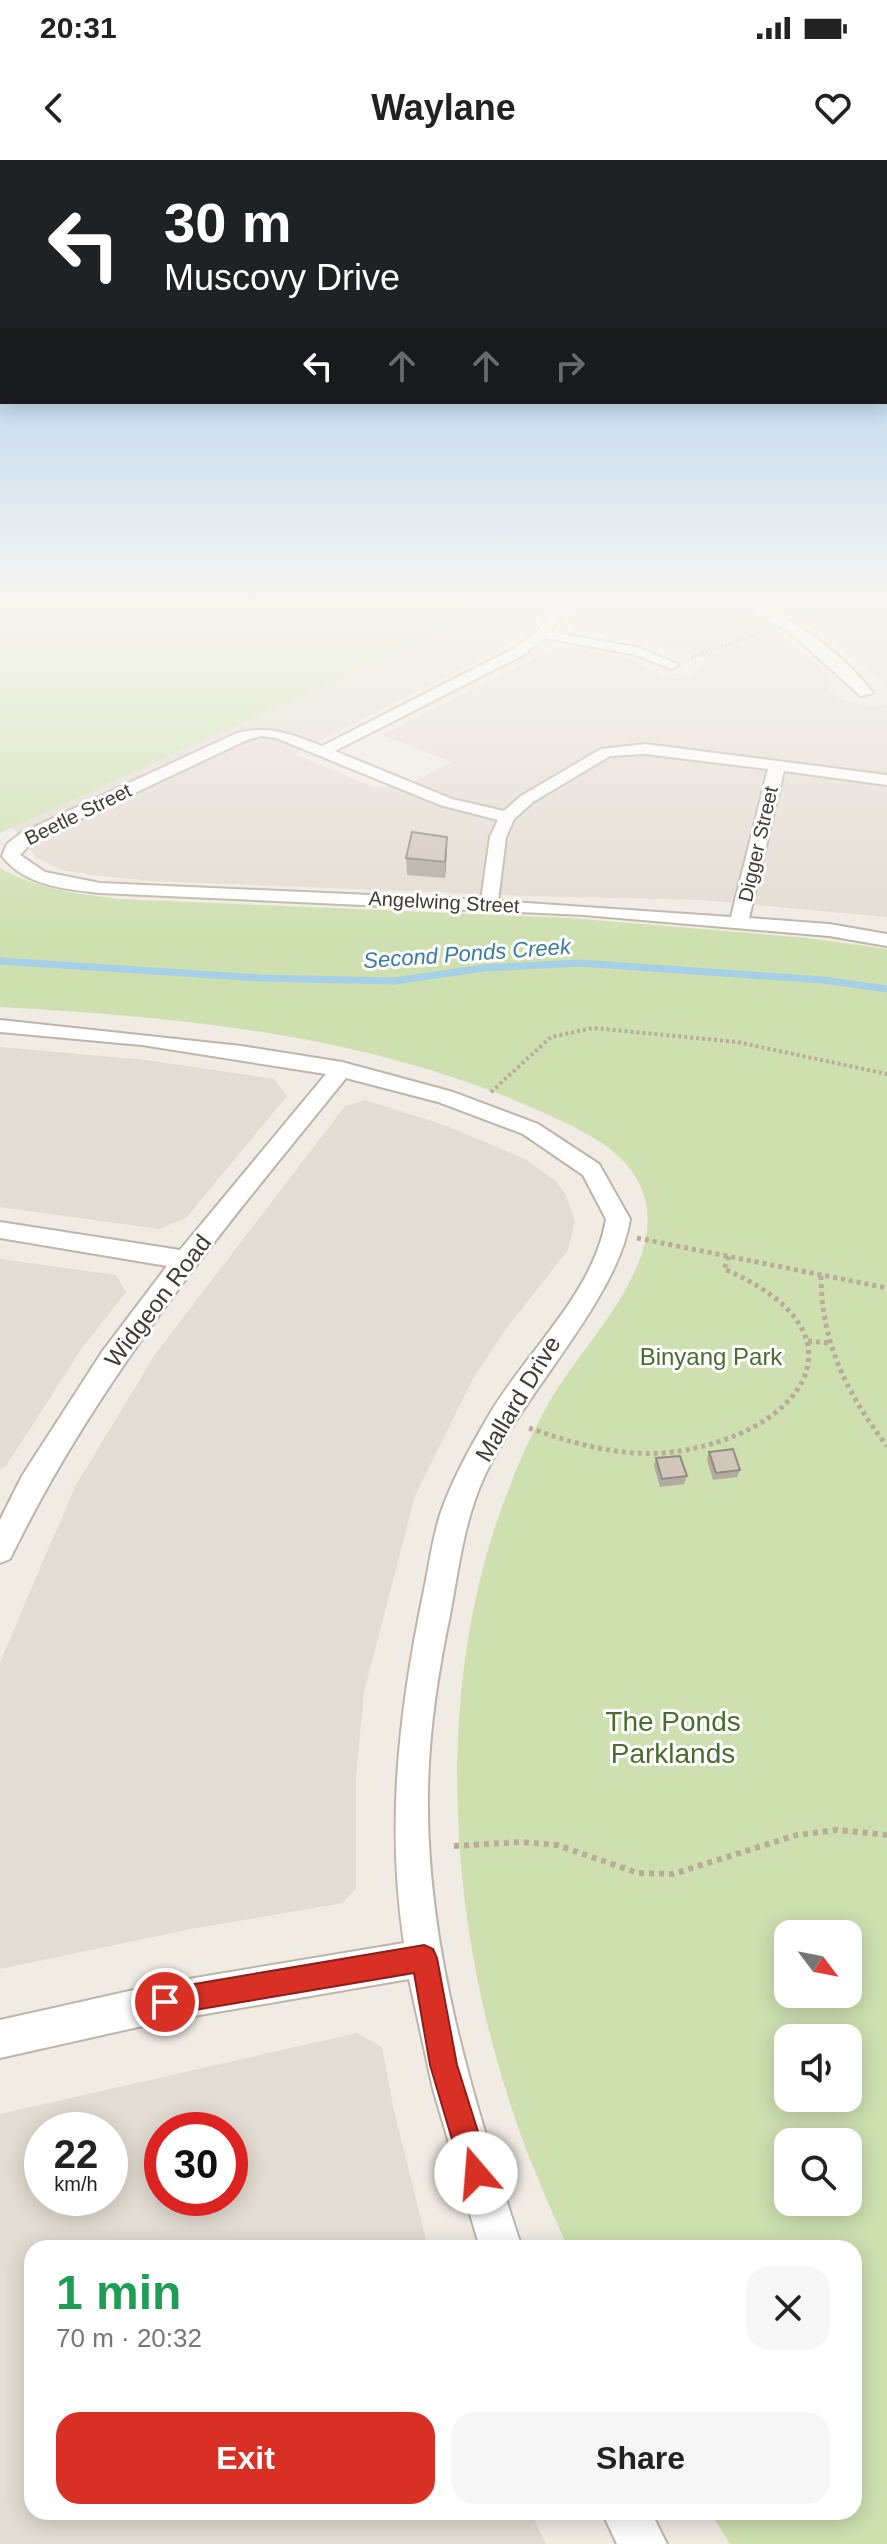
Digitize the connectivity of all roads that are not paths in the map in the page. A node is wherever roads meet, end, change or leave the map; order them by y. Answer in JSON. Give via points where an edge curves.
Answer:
{"nodes":[{"id":1,"x":397,"y":714,"type":"edge"},
{"id":2,"x":322,"y":752,"type":"junction"},
{"id":3,"x":777,"y":766,"type":"junction"},
{"id":4,"x":887,"y":780,"type":"edge"},
{"id":5,"x":507,"y":817,"type":"junction"},
{"id":6,"x":11,"y":852,"type":"joint"},
{"id":7,"x":489,"y":904,"type":"junction"},
{"id":8,"x":739,"y":922,"type":"junction"},
{"id":9,"x":887,"y":940,"type":"edge"},
{"id":10,"x":0,"y":1026,"type":"edge"},
{"id":11,"x":342,"y":1069,"type":"junction"},
{"id":12,"x":0,"y":1230,"type":"edge"},
{"id":13,"x":187,"y":1260,"type":"junction"},
{"id":14,"x":6,"y":1521,"type":"edge"},
{"id":15,"x":0,"y":1550,"type":"edge"},
{"id":16,"x":424,"y":1958,"type":"junction"},
{"id":17,"x":0,"y":2039,"type":"edge"},
{"id":18,"x":499,"y":2240,"type":"edge"},
{"id":19,"x":630,"y":2520,"type":"edge"},
{"id":20,"x":643,"y":2544,"type":"edge"}],
"edges":[{"from":1,"to":2,"type":"street"},
{"from":2,"to":5,"type":"street","name":"Beetle Street","via":[[446,802]]},
{"from":2,"to":6,"type":"street","name":"Beetle Street","via":[[279,734],[252,733],[27,837]]},
{"from":3,"to":4,"type":"street"},
{"from":3,"to":5,"type":"street","via":[[618,749],[538,792]]},
{"from":3,"to":8,"type":"street","name":"Digger Street"},
{"from":5,"to":7,"type":"street","via":[[498,837]]},
{"from":6,"to":7,"type":"street","name":"Angelwing Street","via":[[13,860],[34,872],[100,888]]},
{"from":7,"to":8,"type":"street","name":"Angelwing Street"},
{"from":8,"to":9,"type":"street","name":"Angelwing Street"},
{"from":10,"to":11,"type":"street","via":[[183,1042]]},
{"from":11,"to":13,"type":"street","name":"Widgeon Road"},
{"from":11,"to":16,"type":"street","name":"Mallard Drive","via":[[427,1092],[554,1144],[577,1157],[605,1186],[618,1219],[598,1278],[502,1417],[457,1510],[423,1669],[410,1815]]},
{"from":12,"to":13,"type":"street"},
{"from":13,"to":14,"type":"street","name":"Widgeon Road","via":[[102,1374]]},
{"from":14,"to":15,"type":"street","name":"Widgeon Road"},
{"from":16,"to":17,"type":"street","via":[[165,2002]]},
{"from":16,"to":18,"type":"street","name":"Mallard Drive","via":[[444,2065]]},
{"from":19,"to":20,"type":"street"}]}
